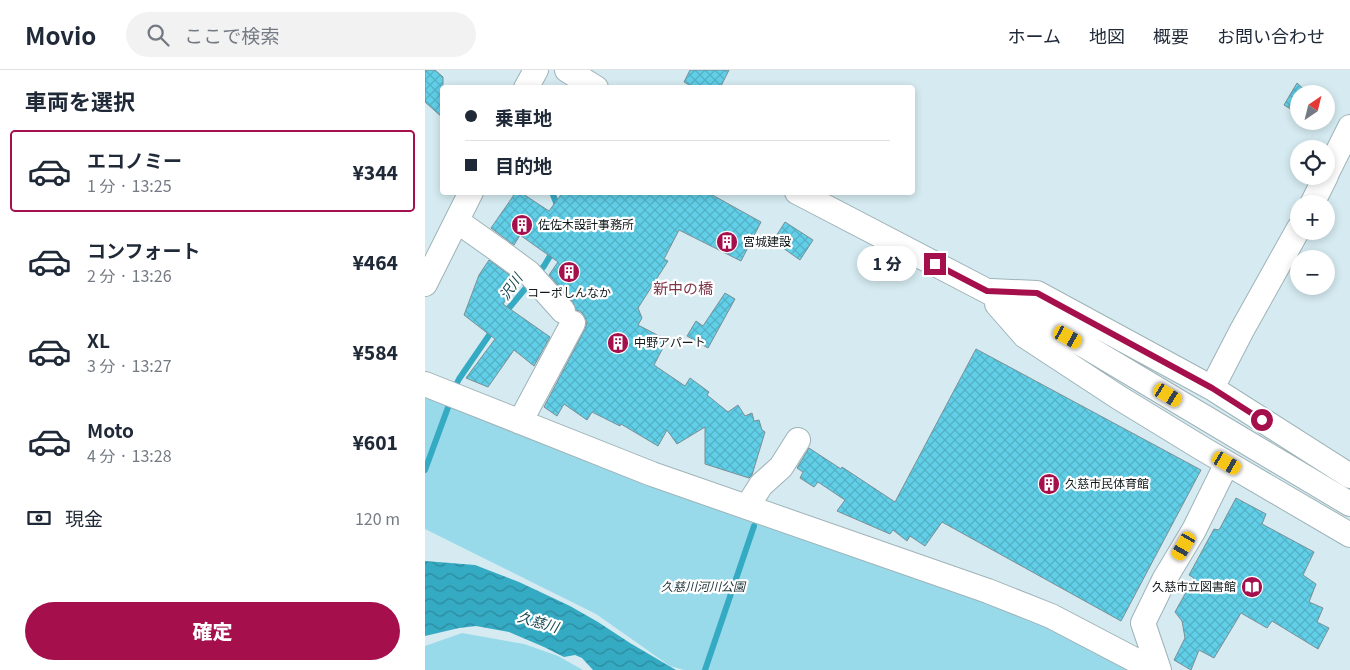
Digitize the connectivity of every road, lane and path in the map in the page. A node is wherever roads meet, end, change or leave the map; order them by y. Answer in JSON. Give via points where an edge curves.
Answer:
{"nodes":[{"id":1,"x":536,"y":70,"type":"edge"},
{"id":2,"x":567,"y":70,"type":"edge"},
{"id":3,"x":528,"y":85,"type":"edge"},
{"id":4,"x":591,"y":85,"type":"edge"},
{"id":5,"x":1350,"y":127,"type":"edge"},
{"id":6,"x":1335,"y":158,"type":"edge"},
{"id":7,"x":470,"y":195,"type":"edge"},
{"id":8,"x":803,"y":195,"type":"edge"},
{"id":9,"x":457,"y":221,"type":"junction"},
{"id":10,"x":1292,"y":240,"type":"edge"},
{"id":11,"x":425,"y":284,"type":"edge"},
{"id":12,"x":987,"y":291,"type":"junction"},
{"id":13,"x":425,"y":384,"type":"edge"},
{"id":14,"x":1212,"y":388,"type":"junction"},
{"id":15,"x":520,"y":422,"type":"junction"},
{"id":16,"x":799,"y":440,"type":"dead end"},
{"id":17,"x":1227,"y":463,"type":"junction"},
{"id":18,"x":1350,"y":476,"type":"edge"},
{"id":19,"x":1350,"y":504,"type":"edge"},
{"id":20,"x":747,"y":507,"type":"junction"},
{"id":21,"x":1350,"y":535,"type":"edge"},
{"id":22,"x":1154,"y":670,"type":"edge"},
{"id":23,"x":1159,"y":670,"type":"edge"}],
"edges":[{"from":1,"to":3,"type":"street"},
{"from":2,"to":4,"type":"street"},
{"from":5,"to":6,"type":"street"},
{"from":7,"to":9,"type":"street"},
{"from":8,"to":12,"type":"street"},
{"from":9,"to":11,"type":"street"},
{"from":9,"to":15,"type":"street","via":[[534,279],[568,317]]},
{"from":10,"to":14,"type":"street"},
{"from":12,"to":14,"type":"street","via":[[1037,293]]},
{"from":12,"to":17,"type":"street","via":[[1025,336]]},
{"from":12,"to":19,"type":"street"},
{"from":13,"to":15,"type":"street"},
{"from":14,"to":18,"type":"street"},
{"from":15,"to":20,"type":"street"},
{"from":16,"to":20,"type":"street","via":[[781,467],[761,484]]},
{"from":17,"to":21,"type":"street"},
{"from":17,"to":23,"type":"street","via":[[1143,623]]},
{"from":20,"to":22,"type":"street","via":[[1051,616]]}]}
